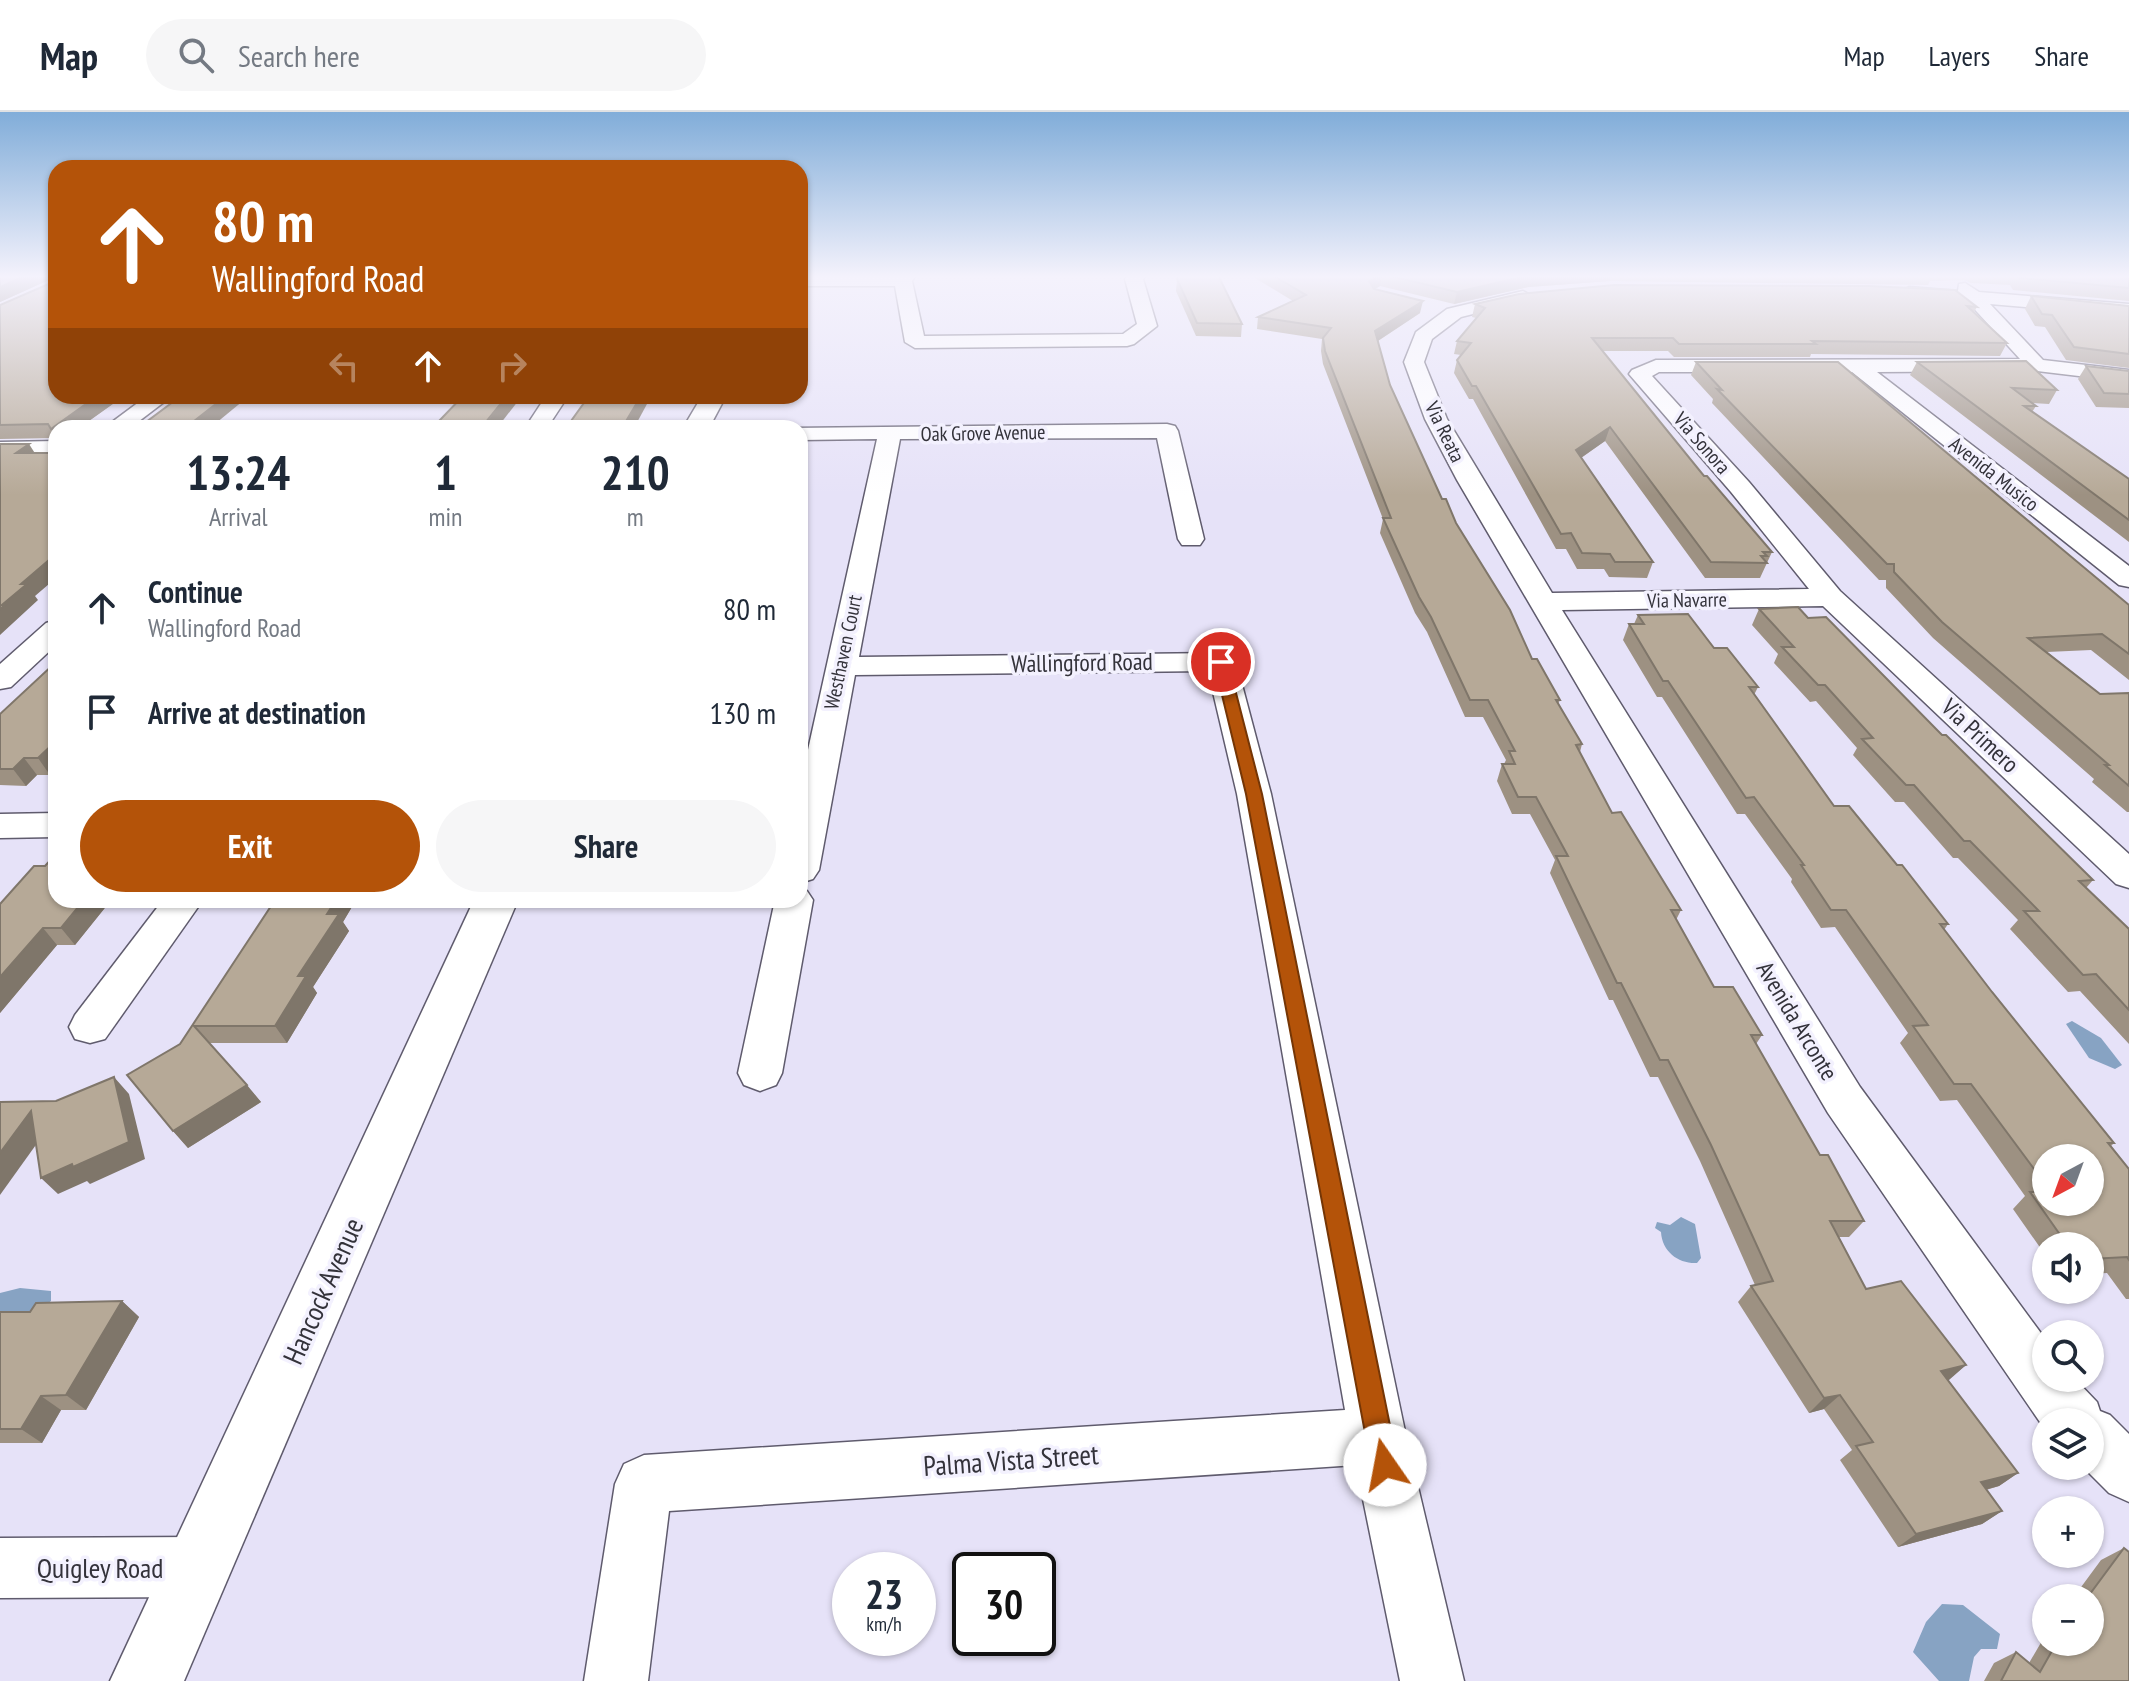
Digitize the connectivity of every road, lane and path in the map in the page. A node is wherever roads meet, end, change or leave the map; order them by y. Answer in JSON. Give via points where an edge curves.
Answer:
{"nodes":[{"id":1,"x":1419,"y":348,"type":"edge"},
{"id":2,"x":2021,"y":348,"type":"edge"},
{"id":3,"x":2037,"y":365,"type":"junction"},
{"id":4,"x":1860,"y":368,"type":"junction"},
{"id":5,"x":2129,"y":376,"type":"edge"},
{"id":6,"x":150,"y":404,"type":"edge"},
{"id":7,"x":126,"y":420,"type":"edge"},
{"id":8,"x":808,"y":433,"type":"edge"},
{"id":9,"x":889,"y":435,"type":"junction"},
{"id":10,"x":48,"y":448,"type":"edge"},
{"id":11,"x":0,"y":449,"type":"edge"},
{"id":12,"x":1191,"y":539,"type":"dead end"},
{"id":13,"x":2129,"y":579,"type":"edge"},
{"id":14,"x":1830,"y":597,"type":"junction"},
{"id":15,"x":1543,"y":602,"type":"junction"},
{"id":16,"x":48,"y":636,"type":"edge"},
{"id":17,"x":840,"y":666,"type":"junction"},
{"id":18,"x":0,"y":680,"type":"edge"},
{"id":19,"x":48,"y":825,"type":"edge"},
{"id":20,"x":0,"y":826,"type":"edge"},
{"id":21,"x":808,"y":829,"type":"edge"},
{"id":22,"x":2129,"y":875,"type":"edge"},
{"id":23,"x":178,"y":908,"type":"edge"},
{"id":24,"x":492,"y":908,"type":"edge"},
{"id":25,"x":792,"y":908,"type":"edge"},
{"id":26,"x":90,"y":1027,"type":"dead end"},
{"id":27,"x":760,"y":1073,"type":"dead end"},
{"id":28,"x":2062,"y":1408,"type":"edge"},
{"id":29,"x":1378,"y":1436,"type":"junction"},
{"id":30,"x":2104,"y":1449,"type":"edge"},
{"id":31,"x":2129,"y":1473,"type":"edge"},
{"id":32,"x":200,"y":1567,"type":"junction"},
{"id":33,"x":0,"y":1568,"type":"edge"},
{"id":34,"x":147,"y":1681,"type":"edge"},
{"id":35,"x":616,"y":1681,"type":"edge"},
{"id":36,"x":1432,"y":1681,"type":"edge"}],
"edges":[{"from":1,"to":15,"type":"street","name":"Via Reata","via":[[1414,362],[1436,419]]},
{"from":2,"to":3,"type":"street"},
{"from":3,"to":4,"type":"street","name":"Via Sonora"},
{"from":3,"to":5,"type":"street","name":"Via Sonora"},
{"from":4,"to":13,"type":"street","name":"Avenida Musico"},
{"from":4,"to":14,"type":"street","name":"Via Sonora","via":[[1656,366],[1639,374]]},
{"from":6,"to":7,"type":"street"},
{"from":8,"to":9,"type":"street","name":"Oak Grove Avenue"},
{"from":9,"to":12,"type":"street","name":"Oak Grove Avenue","via":[[1167,431]]},
{"from":9,"to":17,"type":"street","name":"Westhaven Court"},
{"from":10,"to":11,"type":"street"},
{"from":14,"to":15,"type":"street","name":"Via Navarre"},
{"from":14,"to":22,"type":"street","name":"Via Primero"},
{"from":15,"to":28,"type":"street","name":"Avenida Arconte","via":[[1844,1100]]},
{"from":16,"to":18,"type":"street"},
{"from":17,"to":21,"type":"street","name":"Westhaven Court"},
{"from":17,"to":29,"type":"street","name":"Wallingford Road","via":[[1221,662],[1254,794]]},
{"from":19,"to":20,"type":"street"},
{"from":23,"to":26,"type":"street"},
{"from":24,"to":32,"type":"main road","name":"Hancock Avenue"},
{"from":25,"to":27,"type":"street"},
{"from":29,"to":35,"type":"street","name":"Palma Vista Street","via":[[644,1484]]},
{"from":29,"to":36,"type":"street"},
{"from":30,"to":31,"type":"street"},
{"from":32,"to":33,"type":"street","name":"Quigley Road"},
{"from":32,"to":34,"type":"main road","name":"Hancock Avenue"}]}
